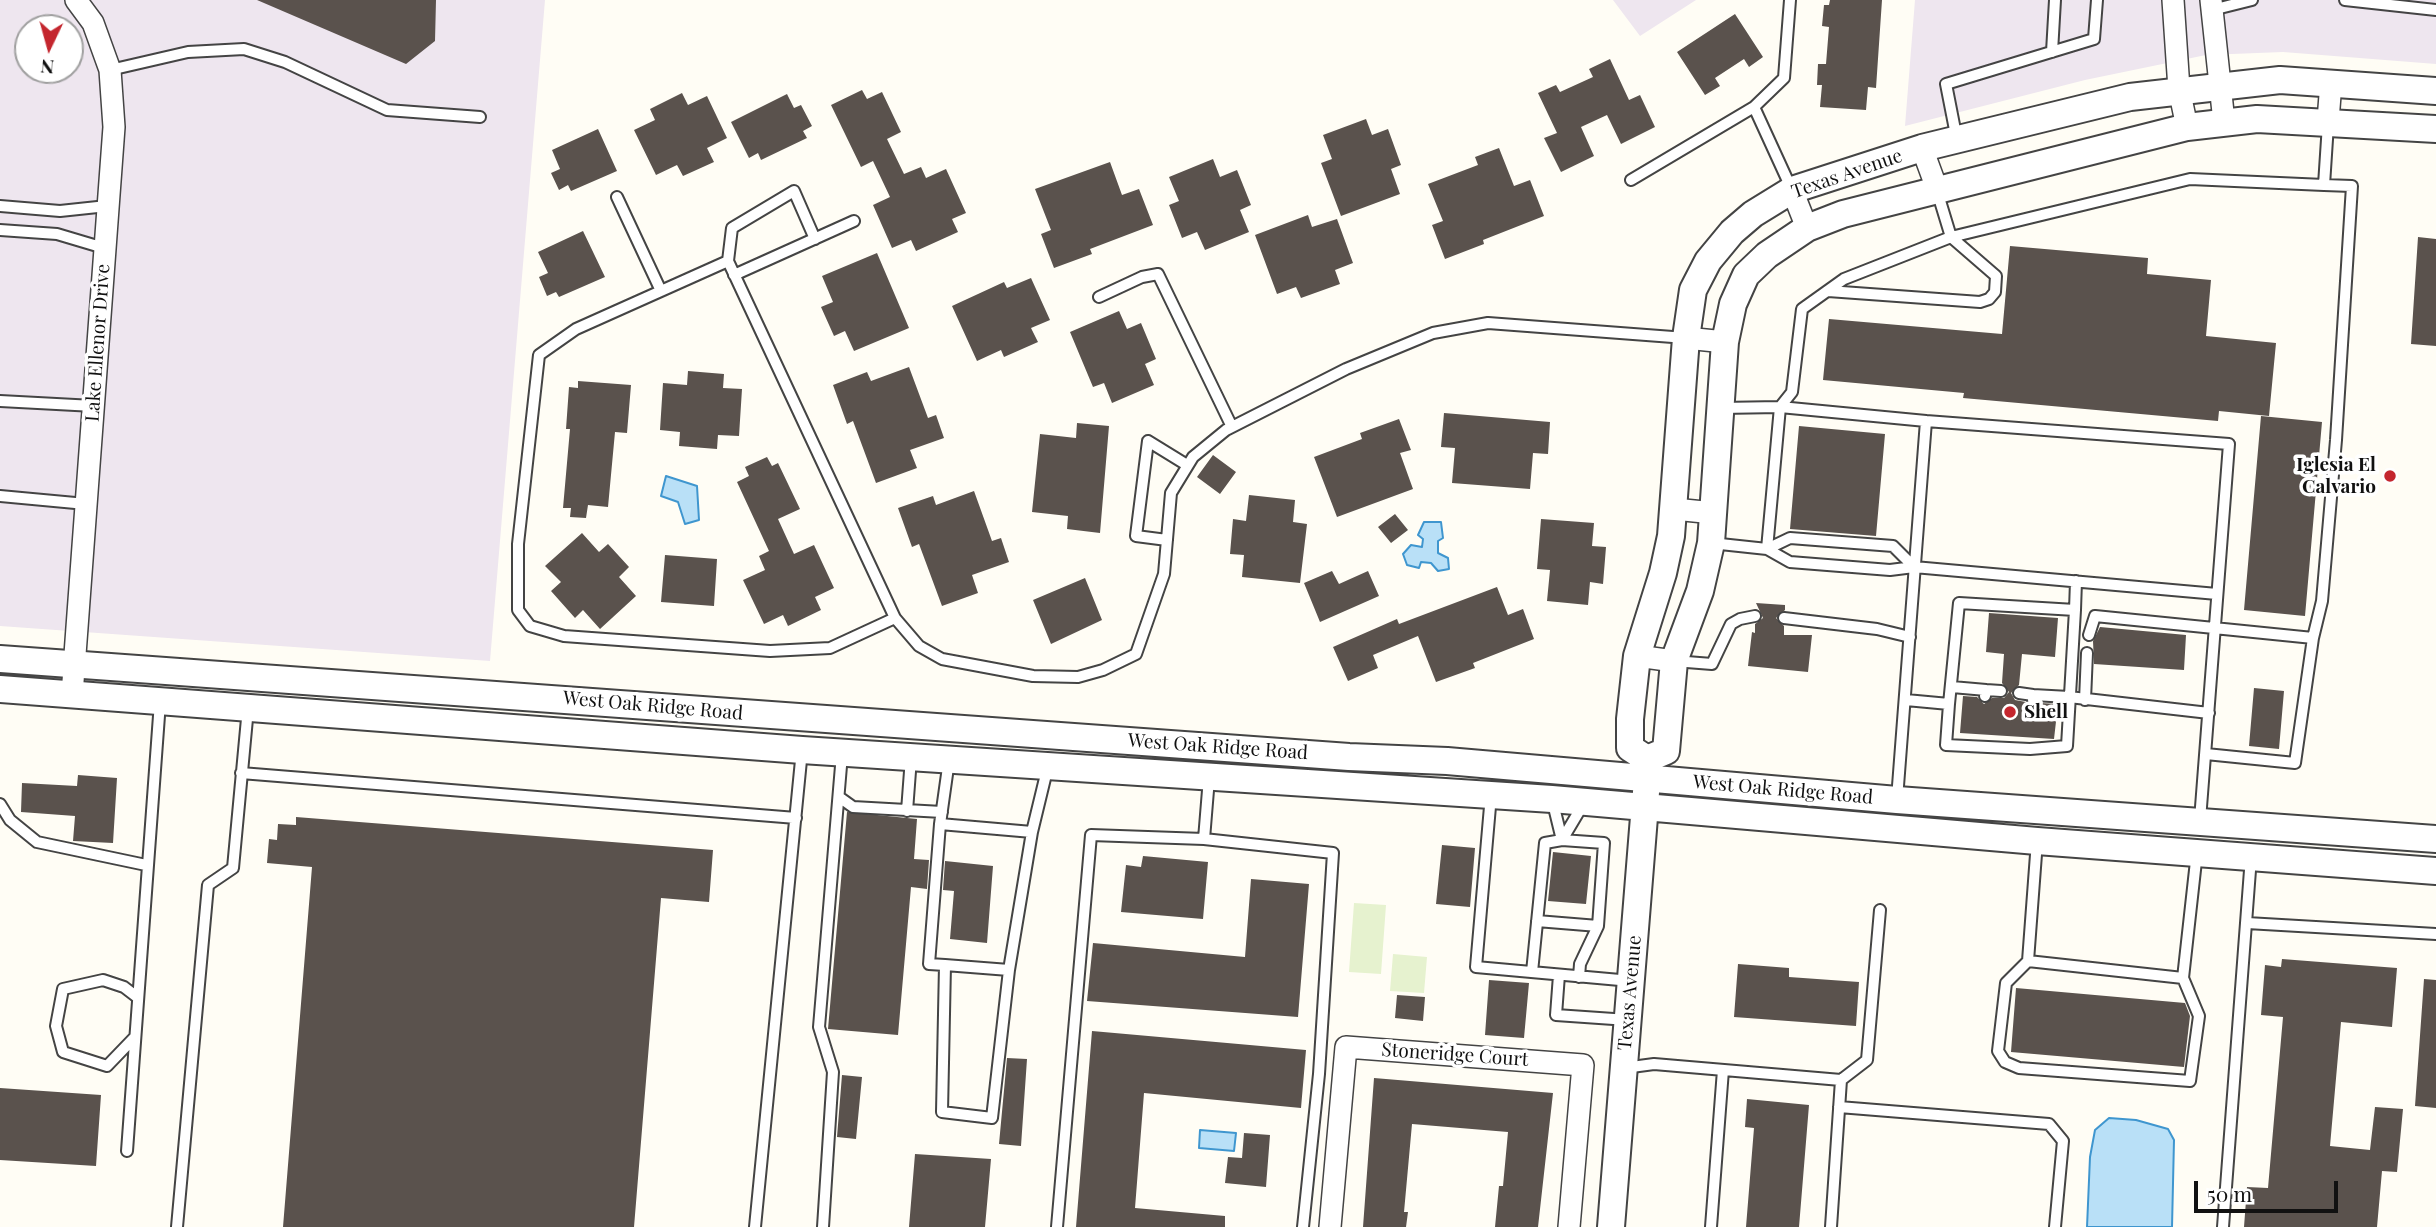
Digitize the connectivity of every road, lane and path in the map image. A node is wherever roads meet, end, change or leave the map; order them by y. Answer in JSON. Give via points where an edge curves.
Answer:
{"nodes":[{"id":1,"x":76,"y":0,"type":"edge"},
{"id":2,"x":1790,"y":0,"type":"edge"},
{"id":3,"x":2055,"y":0,"type":"edge"},
{"id":4,"x":2097,"y":0,"type":"edge"},
{"id":5,"x":2173,"y":0,"type":"edge"},
{"id":6,"x":2252,"y":0,"type":"edge"},
{"id":7,"x":2345,"y":0,"type":"edge"},
{"id":8,"x":2212,"y":5,"type":"edge"},
{"id":9,"x":2436,"y":10,"type":"edge"},
{"id":10,"x":2052,"y":52,"type":"junction"},
{"id":11,"x":110,"y":70,"type":"junction"},
{"id":12,"x":2331,"y":82,"type":"junction"},
{"id":13,"x":2219,"y":85,"type":"junction"},
{"id":14,"x":2179,"y":89,"type":"junction"},
{"id":15,"x":2436,"y":91,"type":"edge"},
{"id":16,"x":1754,"y":107,"type":"junction"},
{"id":17,"x":480,"y":117,"type":"dead end"},
{"id":18,"x":2328,"y":121,"type":"junction"},
{"id":19,"x":2224,"y":122,"type":"junction"},
{"id":20,"x":2187,"y":127,"type":"junction"},
{"id":21,"x":2436,"y":130,"type":"edge"},
{"id":22,"x":1957,"y":140,"type":"junction"},
{"id":23,"x":1922,"y":148,"type":"junction"},
{"id":24,"x":1631,"y":180,"type":"dead end"},
{"id":25,"x":2324,"y":185,"type":"junction"},
{"id":26,"x":1937,"y":189,"type":"junction"},
{"id":27,"x":1792,"y":190,"type":"junction"},
{"id":28,"x":617,"y":197,"type":"dead end"},
{"id":29,"x":0,"y":205,"type":"edge"},
{"id":30,"x":107,"y":206,"type":"junction"},
{"id":31,"x":855,"y":221,"type":"dead end"},
{"id":32,"x":1807,"y":228,"type":"junction"},
{"id":33,"x":0,"y":229,"type":"edge"},
{"id":34,"x":1951,"y":237,"type":"junction"},
{"id":35,"x":815,"y":239,"type":"junction"},
{"id":36,"x":104,"y":248,"type":"junction"},
{"id":37,"x":728,"y":261,"type":"junction"},
{"id":38,"x":734,"y":275,"type":"junction"},
{"id":39,"x":661,"y":291,"type":"junction"},
{"id":40,"x":1828,"y":291,"type":"junction"},
{"id":41,"x":1099,"y":298,"type":"dead end"},
{"id":42,"x":1686,"y":338,"type":"junction"},
{"id":43,"x":1725,"y":342,"type":"junction"},
{"id":44,"x":0,"y":401,"type":"edge"},
{"id":45,"x":94,"y":406,"type":"junction"},
{"id":46,"x":1780,"y":407,"type":"junction"},
{"id":47,"x":1720,"y":408,"type":"junction"},
{"id":48,"x":1926,"y":421,"type":"junction"},
{"id":49,"x":1232,"y":427,"type":"junction"},
{"id":50,"x":1187,"y":465,"type":"junction"},
{"id":51,"x":0,"y":496,"type":"edge"},
{"id":52,"x":86,"y":503,"type":"junction"},
{"id":53,"x":1674,"y":509,"type":"junction"},
{"id":54,"x":1714,"y":513,"type":"junction"},
{"id":55,"x":1167,"y":540,"type":"junction"},
{"id":56,"x":1711,"y":543,"type":"junction"},
{"id":57,"x":1767,"y":549,"type":"junction"},
{"id":58,"x":1914,"y":567,"type":"junction"},
{"id":59,"x":2076,"y":581,"type":"junction"},
{"id":60,"x":2217,"y":594,"type":"junction"},
{"id":61,"x":2075,"y":610,"type":"junction"},
{"id":62,"x":1755,"y":616,"type":"dead end"},
{"id":63,"x":895,"y":618,"type":"junction"},
{"id":64,"x":1784,"y":618,"type":"dead end"},
{"id":65,"x":2215,"y":631,"type":"junction"},
{"id":66,"x":2089,"y":635,"type":"dead end"},
{"id":67,"x":1910,"y":637,"type":"junction"},
{"id":68,"x":2313,"y":638,"type":"junction"},
{"id":69,"x":2087,"y":653,"type":"dead end"},
{"id":70,"x":1637,"y":656,"type":"junction"},
{"id":71,"x":0,"y":659,"type":"edge"},
{"id":72,"x":1674,"y":661,"type":"junction"},
{"id":73,"x":75,"y":665,"type":"junction"},
{"id":74,"x":1951,"y":687,"type":"junction"},
{"id":75,"x":0,"y":689,"type":"edge"},
{"id":76,"x":2001,"y":691,"type":"dead end"},
{"id":77,"x":471,"y":692,"type":"junction"},
{"id":78,"x":2019,"y":693,"type":"dead end"},
{"id":79,"x":72,"y":695,"type":"junction"},
{"id":80,"x":2069,"y":697,"type":"junction"},
{"id":81,"x":1906,"y":700,"type":"junction"},
{"id":82,"x":2085,"y":700,"type":"junction"},
{"id":83,"x":160,"y":702,"type":"junction"},
{"id":84,"x":1949,"y":704,"type":"junction"},
{"id":85,"x":248,"y":708,"type":"junction"},
{"id":86,"x":2209,"y":713,"type":"junction"},
{"id":87,"x":468,"y":724,"type":"junction"},
{"id":88,"x":897,"y":725,"type":"junction"},
{"id":89,"x":802,"y":750,"type":"junction"},
{"id":90,"x":842,"y":752,"type":"junction"},
{"id":91,"x":2206,"y":754,"type":"junction"},
{"id":92,"x":911,"y":757,"type":"junction"},
{"id":93,"x":1349,"y":757,"type":"junction"},
{"id":94,"x":949,"y":760,"type":"junction"},
{"id":95,"x":1048,"y":766,"type":"junction"},
{"id":96,"x":1647,"y":768,"type":"junction"},
{"id":97,"x":241,"y":773,"type":"junction"},
{"id":98,"x":1209,"y":778,"type":"junction"},
{"id":99,"x":1491,"y":795,"type":"junction"},
{"id":100,"x":839,"y":797,"type":"junction"},
{"id":101,"x":1552,"y":799,"type":"junction"},
{"id":102,"x":1897,"y":800,"type":"junction"},
{"id":103,"x":1584,"y":802,"type":"junction"},
{"id":104,"x":0,"y":804,"type":"edge"},
{"id":105,"x":1645,"y":808,"type":"junction"},
{"id":106,"x":907,"y":811,"type":"junction"},
{"id":107,"x":942,"y":812,"type":"junction"},
{"id":108,"x":796,"y":818,"type":"junction"},
{"id":109,"x":2200,"y":820,"type":"junction"},
{"id":110,"x":940,"y":824,"type":"junction"},
{"id":111,"x":2265,"y":826,"type":"junction"},
{"id":112,"x":1032,"y":832,"type":"junction"},
{"id":113,"x":1204,"y":839,"type":"junction"},
{"id":114,"x":2436,"y":839,"type":"edge"},
{"id":115,"x":1562,"y":840,"type":"junction"},
{"id":116,"x":2037,"y":841,"type":"junction"},
{"id":117,"x":2197,"y":852,"type":"junction"},
{"id":118,"x":2251,"y":857,"type":"junction"},
{"id":119,"x":146,"y":864,"type":"junction"},
{"id":120,"x":2436,"y":872,"type":"edge"},
{"id":121,"x":1880,"y":910,"type":"dead end"},
{"id":122,"x":1537,"y":921,"type":"junction"},
{"id":123,"x":2247,"y":923,"type":"junction"},
{"id":124,"x":1598,"y":926,"type":"junction"},
{"id":125,"x":2436,"y":934,"type":"edge"},
{"id":126,"x":2028,"y":961,"type":"junction"},
{"id":127,"x":945,"y":965,"type":"junction"},
{"id":128,"x":1009,"y":970,"type":"junction"},
{"id":129,"x":1532,"y":972,"type":"junction"},
{"id":130,"x":1559,"y":975,"type":"junction"},
{"id":131,"x":1579,"y":976,"type":"junction"},
{"id":132,"x":2183,"y":978,"type":"junction"},
{"id":133,"x":1632,"y":981,"type":"junction"},
{"id":134,"x":136,"y":997,"type":"junction"},
{"id":135,"x":1628,"y":1020,"type":"junction"},
{"id":136,"x":134,"y":1038,"type":"junction"},
{"id":137,"x":1624,"y":1068,"type":"junction"},
{"id":138,"x":1723,"y":1070,"type":"junction"},
{"id":139,"x":1841,"y":1080,"type":"junction"},
{"id":140,"x":1839,"y":1107,"type":"junction"},
{"id":141,"x":127,"y":1151,"type":"dead end"},
{"id":142,"x":177,"y":1227,"type":"edge"},
{"id":143,"x":755,"y":1227,"type":"edge"},
{"id":144,"x":822,"y":1227,"type":"edge"},
{"id":145,"x":1057,"y":1227,"type":"edge"},
{"id":146,"x":1303,"y":1227,"type":"edge"},
{"id":147,"x":1330,"y":1227,"type":"edge"},
{"id":148,"x":1569,"y":1227,"type":"edge"},
{"id":149,"x":1611,"y":1227,"type":"edge"},
{"id":150,"x":1711,"y":1227,"type":"edge"},
{"id":151,"x":1830,"y":1227,"type":"edge"},
{"id":152,"x":2055,"y":1227,"type":"edge"},
{"id":153,"x":2223,"y":1227,"type":"edge"}],
"edges":[{"from":1,"to":11,"type":"street","name":"Lake Ellenor Drive","via":[[93,23]]},
{"from":2,"to":16,"type":"lane","via":[[1784,78]]},
{"from":3,"to":10,"type":"lane"},
{"from":4,"to":10,"type":"lane","via":[[2094,39]]},
{"from":5,"to":14,"type":"street"},
{"from":6,"to":8,"type":"lane"},
{"from":7,"to":9,"type":"lane"},
{"from":8,"to":13,"type":"street"},
{"from":10,"to":22,"type":"lane","via":[[1946,84]]},
{"from":11,"to":17,"type":"lane","via":[[188,52],[244,49],[285,62],[387,110]]},
{"from":11,"to":30,"type":"street","name":"Lake Ellenor Drive","via":[[114,127]]},
{"from":12,"to":13,"type":"street","name":"Texas Avenue"},
{"from":12,"to":15,"type":"street","name":"Texas Avenue"},
{"from":12,"to":18,"type":"street"},
{"from":13,"to":14,"type":"street","name":"Texas Avenue"},
{"from":13,"to":19,"type":"street"},
{"from":14,"to":20,"type":"street"},
{"from":14,"to":22,"type":"street","name":"Texas Avenue"},
{"from":16,"to":24,"type":"lane"},
{"from":16,"to":27,"type":"lane"},
{"from":18,"to":19,"type":"street","name":"Texas Avenue","via":[[2257,118]]},
{"from":18,"to":21,"type":"street","name":"Texas Avenue"},
{"from":18,"to":25,"type":"lane"},
{"from":19,"to":20,"type":"street","name":"Texas Avenue"},
{"from":20,"to":26,"type":"street","name":"Texas Avenue"},
{"from":22,"to":23,"type":"street","name":"Texas Avenue"},
{"from":23,"to":26,"type":"street"},
{"from":23,"to":27,"type":"street","name":"Texas Avenue"},
{"from":25,"to":34,"type":"lane","via":[[2190,179]]},
{"from":25,"to":68,"type":"lane","via":[[2352,186],[2335,453],[2322,601]]},
{"from":26,"to":32,"type":"street","name":"Texas Avenue"},
{"from":26,"to":34,"type":"lane"},
{"from":27,"to":32,"type":"street"},
{"from":27,"to":42,"type":"street","name":"Texas Avenue","via":[[1753,214],[1708,261],[1693,290]]},
{"from":28,"to":39,"type":"lane"},
{"from":29,"to":30,"type":"lane","via":[[60,211]]},
{"from":30,"to":36,"type":"street","name":"Lake Ellenor Drive"},
{"from":31,"to":35,"type":"lane"},
{"from":32,"to":43,"type":"street","name":"Texas Avenue","via":[[1746,275],[1733,304]]},
{"from":33,"to":36,"type":"lane","via":[[57,234]]},
{"from":34,"to":40,"type":"lane","via":[[1844,279]]},
{"from":34,"to":40,"type":"lane","via":[[1996,276],[1995,292],[1989,299]]},
{"from":35,"to":37,"type":"lane","via":[[794,191],[732,228]]},
{"from":35,"to":38,"type":"lane"},
{"from":36,"to":45,"type":"street","name":"Lake Ellenor Drive"},
{"from":37,"to":38,"type":"lane"},
{"from":37,"to":39,"type":"lane"},
{"from":38,"to":63,"type":"lane"},
{"from":39,"to":63,"type":"lane","via":[[576,329],[539,355],[518,544],[518,610],[530,626],[564,636],[770,651],[830,648]]},
{"from":40,"to":46,"type":"lane","via":[[1802,309],[1792,392]]},
{"from":41,"to":49,"type":"lane","via":[[1158,274]]},
{"from":42,"to":43,"type":"street"},
{"from":42,"to":49,"type":"lane","via":[[1474,325],[1433,334],[1346,369]]},
{"from":42,"to":53,"type":"street","name":"Texas Avenue"},
{"from":43,"to":47,"type":"street","name":"Texas Avenue"},
{"from":44,"to":45,"type":"lane"},
{"from":45,"to":52,"type":"street","name":"Lake Ellenor Drive"},
{"from":46,"to":47,"type":"lane"},
{"from":46,"to":48,"type":"lane"},
{"from":46,"to":57,"type":"lane"},
{"from":47,"to":54,"type":"street","name":"Texas Avenue"},
{"from":48,"to":58,"type":"lane"},
{"from":48,"to":60,"type":"lane","via":[[2229,444]]},
{"from":49,"to":50,"type":"lane"},
{"from":50,"to":55,"type":"lane","via":[[1171,493]]},
{"from":50,"to":55,"type":"lane","via":[[1148,441],[1136,536]]},
{"from":51,"to":52,"type":"lane"},
{"from":52,"to":73,"type":"street","name":"Lake Ellenor Drive"},
{"from":53,"to":54,"type":"street"},
{"from":53,"to":70,"type":"street","name":"Texas Avenue","via":[[1663,573]]},
{"from":54,"to":56,"type":"street","name":"Texas Avenue"},
{"from":55,"to":63,"type":"lane","via":[[1164,574],[1136,654],[1091,674],[1032,676],[942,659],[919,646]]},
{"from":56,"to":57,"type":"lane"},
{"from":56,"to":72,"type":"street","name":"Texas Avenue","via":[[1700,591]]},
{"from":57,"to":58,"type":"lane","via":[[1790,562],[1890,570]]},
{"from":57,"to":58,"type":"lane","via":[[1790,538],[1893,546]]},
{"from":58,"to":59,"type":"lane"},
{"from":58,"to":67,"type":"lane"},
{"from":59,"to":60,"type":"lane"},
{"from":59,"to":61,"type":"lane"},
{"from":60,"to":65,"type":"lane"},
{"from":61,"to":74,"type":"lane","via":[[1959,603]]},
{"from":61,"to":80,"type":"lane"},
{"from":62,"to":72,"type":"lane","via":[[1731,624],[1712,664]]},
{"from":64,"to":67,"type":"lane"},
{"from":65,"to":66,"type":"lane","via":[[2095,616]]},
{"from":65,"to":68,"type":"lane"},
{"from":65,"to":86,"type":"lane"},
{"from":67,"to":81,"type":"lane"},
{"from":68,"to":91,"type":"lane","via":[[2295,763]]},
{"from":69,"to":82,"type":"lane"},
{"from":70,"to":72,"type":"street"},
{"from":70,"to":96,"type":"street","name":"Texas Avenue","via":[[1630,748]]},
{"from":71,"to":73,"type":"street","name":"West Oak Ridge Road"},
{"from":72,"to":96,"type":"street","name":"Texas Avenue","via":[[1666,751]]},
{"from":73,"to":77,"type":"street","name":"West Oak Ridge Road"},
{"from":73,"to":79,"type":"street","name":"Lake Ellenor Drive"},
{"from":74,"to":76,"type":"lane"},
{"from":74,"to":84,"type":"lane"},
{"from":75,"to":79,"type":"street","name":"West Oak Ridge Road"},
{"from":77,"to":87,"type":"street"},
{"from":77,"to":88,"type":"street","name":"West Oak Ridge Road"},
{"from":78,"to":80,"type":"lane"},
{"from":79,"to":83,"type":"street","name":"West Oak Ridge Road"},
{"from":80,"to":82,"type":"lane"},
{"from":80,"to":84,"type":"lane","via":[[2067,746],[1983,741],[1946,745]]},
{"from":81,"to":84,"type":"lane"},
{"from":81,"to":102,"type":"lane"},
{"from":82,"to":86,"type":"lane"},
{"from":83,"to":85,"type":"street","name":"West Oak Ridge Road"},
{"from":83,"to":119,"type":"lane"},
{"from":85,"to":87,"type":"street","name":"West Oak Ridge Road"},
{"from":85,"to":97,"type":"lane"},
{"from":86,"to":91,"type":"lane"},
{"from":87,"to":89,"type":"street","name":"West Oak Ridge Road"},
{"from":88,"to":89,"type":"street","via":[[872,735],[807,733]]},
{"from":88,"to":93,"type":"street","name":"West Oak Ridge Road"},
{"from":89,"to":90,"type":"street","name":"West Oak Ridge Road"},
{"from":89,"to":108,"type":"lane"},
{"from":90,"to":92,"type":"street","name":"West Oak Ridge Road"},
{"from":90,"to":100,"type":"lane"},
{"from":91,"to":109,"type":"lane"},
{"from":92,"to":94,"type":"street","name":"West Oak Ridge Road"},
{"from":92,"to":106,"type":"lane"},
{"from":93,"to":96,"type":"street","name":"West Oak Ridge Road"},
{"from":93,"to":98,"type":"street","via":[[1325,769],[1220,761],[1211,768]]},
{"from":94,"to":95,"type":"street","name":"West Oak Ridge Road"},
{"from":94,"to":107,"type":"lane"},
{"from":95,"to":98,"type":"street","name":"West Oak Ridge Road"},
{"from":95,"to":112,"type":"lane"},
{"from":96,"to":102,"type":"street","name":"West Oak Ridge Road"},
{"from":96,"to":105,"type":"street","name":"Texas Avenue"},
{"from":97,"to":108,"type":"lane"},
{"from":97,"to":142,"type":"lane","via":[[233,868],[208,885]]},
{"from":98,"to":99,"type":"street","name":"West Oak Ridge Road"},
{"from":98,"to":113,"type":"lane"},
{"from":99,"to":101,"type":"street","name":"West Oak Ridge Road"},
{"from":99,"to":129,"type":"lane","via":[[1476,968]]},
{"from":100,"to":106,"type":"lane","via":[[852,807]]},
{"from":100,"to":144,"type":"lane","via":[[819,1027],[833,1072]]},
{"from":101,"to":103,"type":"street","name":"West Oak Ridge Road"},
{"from":101,"to":115,"type":"lane"},
{"from":102,"to":109,"type":"street","name":"West Oak Ridge Road"},
{"from":103,"to":105,"type":"street","name":"West Oak Ridge Road"},
{"from":103,"to":115,"type":"lane"},
{"from":104,"to":119,"type":"lane","via":[[10,820],[37,842]]},
{"from":105,"to":116,"type":"street","name":"West Oak Ridge Road"},
{"from":105,"to":133,"type":"street","name":"Texas Avenue"},
{"from":106,"to":107,"type":"lane"},
{"from":107,"to":110,"type":"lane"},
{"from":108,"to":143,"type":"lane"},
{"from":109,"to":111,"type":"street","name":"West Oak Ridge Road"},
{"from":110,"to":112,"type":"lane"},
{"from":110,"to":127,"type":"lane","via":[[929,964]]},
{"from":111,"to":114,"type":"street","name":"West Oak Ridge Road"},
{"from":111,"to":117,"type":"street","via":[[2249,839],[2208,836],[2201,839]]},
{"from":112,"to":128,"type":"lane"},
{"from":113,"to":145,"type":"lane","via":[[1091,835]]},
{"from":113,"to":146,"type":"lane","via":[[1333,853],[1319,1074]]},
{"from":115,"to":122,"type":"lane","via":[[1545,843]]},
{"from":115,"to":124,"type":"lane","via":[[1604,843]]},
{"from":116,"to":117,"type":"street","name":"West Oak Ridge Road"},
{"from":116,"to":126,"type":"lane"},
{"from":117,"to":118,"type":"street","name":"West Oak Ridge Road"},
{"from":117,"to":132,"type":"lane"},
{"from":118,"to":120,"type":"street","name":"West Oak Ridge Road"},
{"from":118,"to":123,"type":"lane"},
{"from":119,"to":134,"type":"lane"},
{"from":121,"to":139,"type":"lane","via":[[1867,1060]]},
{"from":122,"to":124,"type":"lane"},
{"from":122,"to":129,"type":"lane"},
{"from":123,"to":125,"type":"lane"},
{"from":123,"to":153,"type":"lane"},
{"from":124,"to":131,"type":"lane"},
{"from":126,"to":132,"type":"lane"},
{"from":126,"to":132,"type":"lane","via":[[2006,983],[1998,1051],[2019,1069],[2190,1081],[2199,1016]]},
{"from":127,"to":128,"type":"lane"},
{"from":127,"to":128,"type":"lane","via":[[942,1112],[992,1118]]},
{"from":129,"to":130,"type":"lane"},
{"from":130,"to":131,"type":"lane"},
{"from":130,"to":135,"type":"lane","via":[[1556,1015]]},
{"from":131,"to":133,"type":"lane"},
{"from":133,"to":135,"type":"street","name":"Texas Avenue"},
{"from":134,"to":136,"type":"lane"},
{"from":134,"to":136,"type":"lane","via":[[103,980],[63,989],[56,1026],[63,1052],[107,1066]]},
{"from":135,"to":137,"type":"street","name":"Texas Avenue"},
{"from":136,"to":141,"type":"lane"},
{"from":137,"to":138,"type":"lane","via":[[1654,1064]]},
{"from":137,"to":149,"type":"street","name":"Texas Avenue"},
{"from":138,"to":139,"type":"lane"},
{"from":138,"to":150,"type":"lane"},
{"from":139,"to":140,"type":"lane"},
{"from":140,"to":151,"type":"lane"},
{"from":140,"to":152,"type":"lane","via":[[2049,1124],[2063,1142]]},
{"from":147,"to":148,"type":"street","name":"Stoneridge Court","via":[[1346,1047],[1583,1065]]}]}
